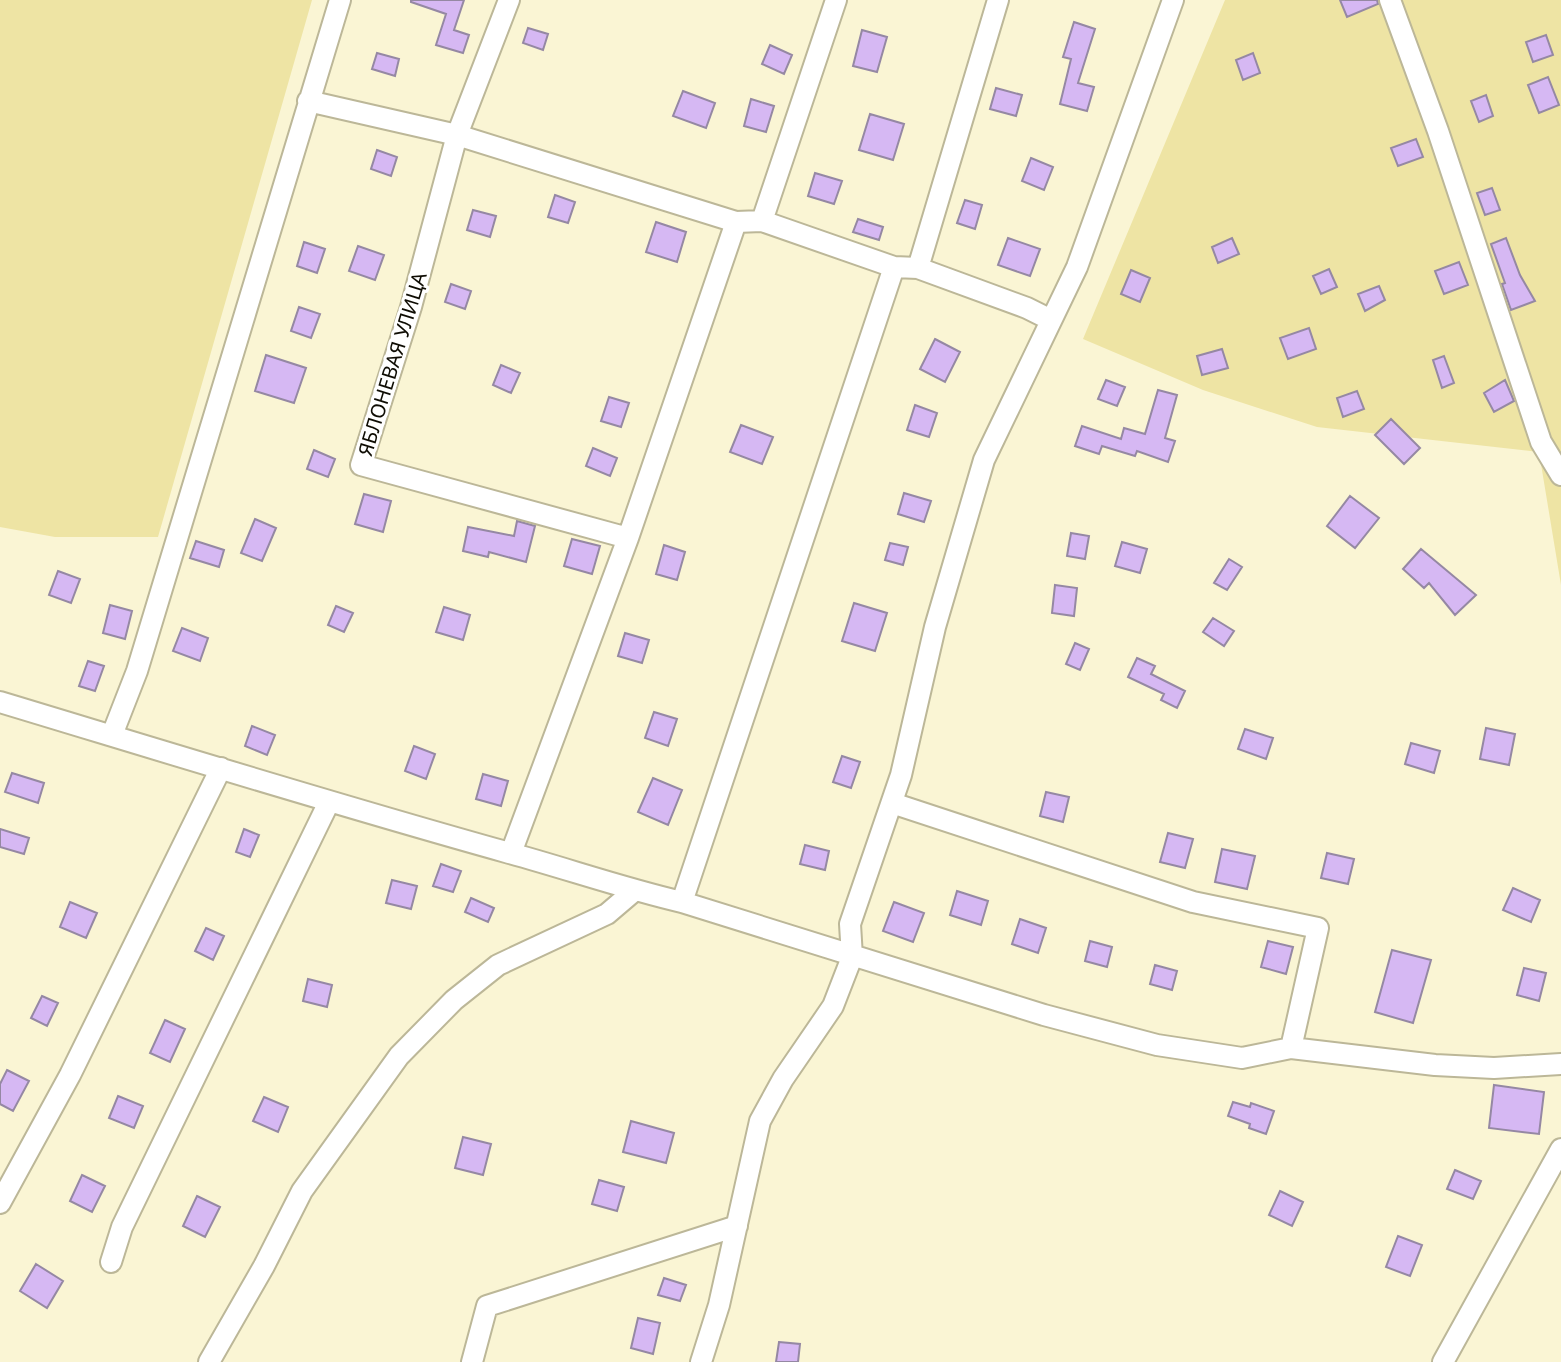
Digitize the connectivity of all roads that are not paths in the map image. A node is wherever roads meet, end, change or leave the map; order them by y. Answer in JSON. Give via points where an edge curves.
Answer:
{"nodes":[{"id":1,"x":340,"y":0,"type":"edge"},
{"id":2,"x":509,"y":0,"type":"edge"},
{"id":3,"x":836,"y":0,"type":"edge"},
{"id":4,"x":998,"y":0,"type":"edge"},
{"id":5,"x":1173,"y":0,"type":"edge"},
{"id":6,"x":1390,"y":0,"type":"edge"},
{"id":7,"x":308,"y":101,"type":"junction"},
{"id":8,"x":457,"y":135,"type":"junction"},
{"id":9,"x":762,"y":221,"type":"junction"},
{"id":10,"x":736,"y":222,"type":"junction"},
{"id":11,"x":894,"y":267,"type":"junction"},
{"id":12,"x":918,"y":268,"type":"junction"},
{"id":13,"x":1051,"y":320,"type":"junction"},
{"id":14,"x":1561,"y":475,"type":"edge"},
{"id":15,"x":628,"y":538,"type":"junction"},
{"id":16,"x":0,"y":702,"type":"edge"},
{"id":17,"x":112,"y":735,"type":"junction"},
{"id":18,"x":221,"y":768,"type":"junction"},
{"id":19,"x":329,"y":802,"type":"junction"},
{"id":20,"x":892,"y":803,"type":"junction"},
{"id":21,"x":511,"y":853,"type":"junction"},
{"id":22,"x":634,"y":891,"type":"junction"},
{"id":23,"x":682,"y":902,"type":"junction"},
{"id":24,"x":852,"y":957,"type":"junction"},
{"id":25,"x":1291,"y":1048,"type":"junction"},
{"id":26,"x":1561,"y":1064,"type":"edge"},
{"id":27,"x":1561,"y":1149,"type":"edge"},
{"id":28,"x":0,"y":1203,"type":"edge"},
{"id":29,"x":737,"y":1226,"type":"junction"},
{"id":30,"x":111,"y":1262,"type":"dead end"},
{"id":31,"x":209,"y":1362,"type":"edge"},
{"id":32,"x":472,"y":1362,"type":"edge"},
{"id":33,"x":701,"y":1362,"type":"edge"},
{"id":34,"x":1443,"y":1362,"type":"edge"}],
"edges":[{"from":1,"to":7,"type":"street"},
{"from":2,"to":8,"type":"street","name":"ЯБЛОНЕВАЯ УЛИЦА"},
{"from":3,"to":9,"type":"street"},
{"from":4,"to":12,"type":"street"},
{"from":5,"to":13,"type":"street","via":[[1077,267]]},
{"from":6,"to":14,"type":"street","via":[[1541,442]]},
{"from":7,"to":8,"type":"street"},
{"from":7,"to":17,"type":"street","via":[[137,671]]},
{"from":8,"to":10,"type":"street"},
{"from":8,"to":15,"type":"street","name":"ЯБЛОНЕВАЯ УЛИЦА","via":[[361,465]]},
{"from":9,"to":10,"type":"street"},
{"from":9,"to":11,"type":"street"},
{"from":10,"to":15,"type":"street"},
{"from":11,"to":12,"type":"street"},
{"from":11,"to":23,"type":"street"},
{"from":12,"to":13,"type":"street"},
{"from":13,"to":20,"type":"street","via":[[984,460],[935,627]]},
{"from":15,"to":21,"type":"street"},
{"from":16,"to":17,"type":"street"},
{"from":17,"to":18,"type":"street"},
{"from":18,"to":19,"type":"street"},
{"from":18,"to":28,"type":"street","via":[[70,1075]]},
{"from":19,"to":21,"type":"street"},
{"from":19,"to":30,"type":"street","via":[[122,1227]]},
{"from":20,"to":24,"type":"street","via":[[850,924]]},
{"from":20,"to":25,"type":"street","via":[[1193,902],[1318,928]]},
{"from":21,"to":22,"type":"street"},
{"from":22,"to":23,"type":"street"},
{"from":22,"to":31,"type":"street","via":[[607,914],[498,965],[454,1000],[399,1056],[302,1191]]},
{"from":23,"to":24,"type":"street"},
{"from":24,"to":25,"type":"street","via":[[1157,1045],[1242,1058]]},
{"from":24,"to":29,"type":"street","via":[[833,1006],[760,1121]]},
{"from":25,"to":26,"type":"street","via":[[1435,1065]]},
{"from":27,"to":34,"type":"street"},
{"from":29,"to":32,"type":"street","via":[[487,1306]]},
{"from":29,"to":33,"type":"street"}]}
